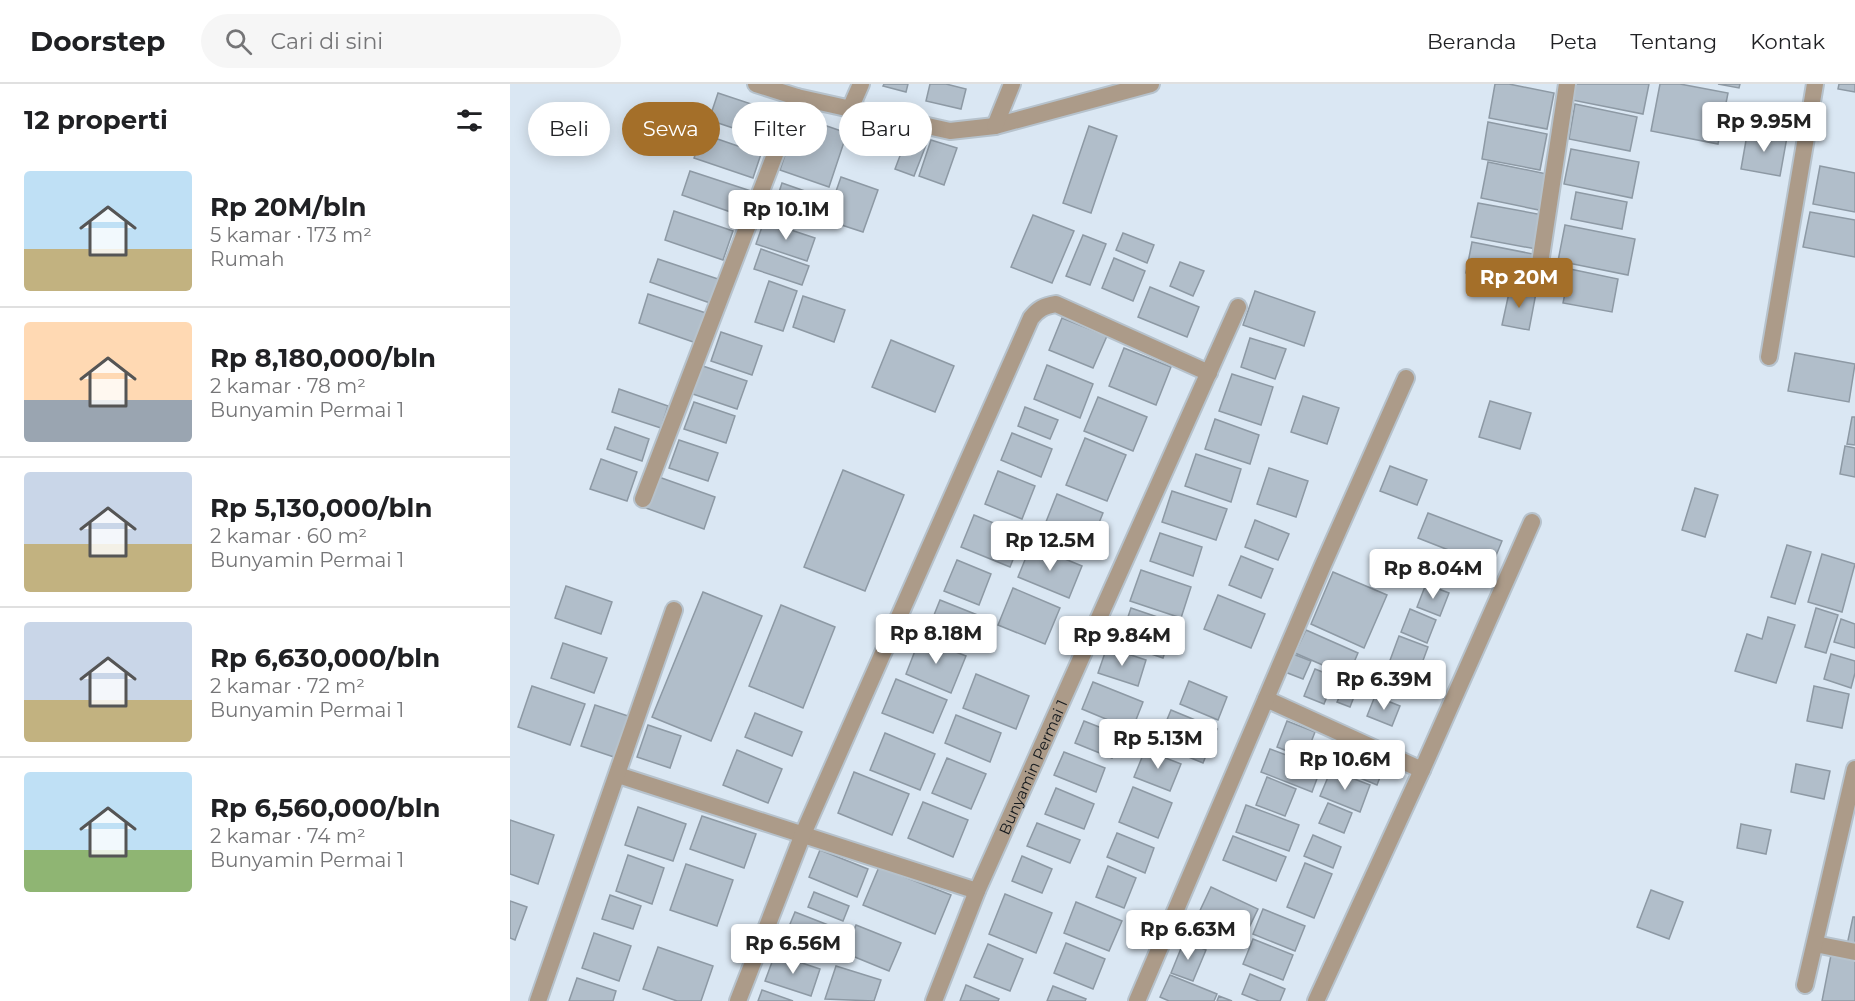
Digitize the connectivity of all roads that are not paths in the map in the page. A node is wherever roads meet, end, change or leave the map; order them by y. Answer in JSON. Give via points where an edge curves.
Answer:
{"nodes":[{"id":1,"x":756,"y":84,"type":"edge"},
{"id":2,"x":861,"y":84,"type":"edge"},
{"id":3,"x":1012,"y":84,"type":"edge"},
{"id":4,"x":1151,"y":84,"type":"edge"},
{"id":5,"x":1567,"y":84,"type":"edge"},
{"id":6,"x":1815,"y":84,"type":"edge"},
{"id":7,"x":797,"y":96,"type":"junction"},
{"id":8,"x":853,"y":102,"type":"edge"},
{"id":9,"x":839,"y":106,"type":"edge"},
{"id":10,"x":995,"y":126,"type":"junction"},
{"id":11,"x":932,"y":127,"type":"edge"},
{"id":12,"x":1538,"y":277,"type":"dead end"},
{"id":13,"x":1238,"y":307,"type":"dead end"},
{"id":14,"x":1769,"y":357,"type":"dead end"},
{"id":15,"x":1209,"y":373,"type":"junction"},
{"id":16,"x":1406,"y":378,"type":"dead end"},
{"id":17,"x":643,"y":499,"type":"dead end"},
{"id":18,"x":1532,"y":522,"type":"dead end"},
{"id":19,"x":674,"y":610,"type":"dead end"},
{"id":20,"x":1266,"y":699,"type":"junction"},
{"id":21,"x":1855,"y":769,"type":"edge"},
{"id":22,"x":1422,"y":770,"type":"junction"},
{"id":23,"x":618,"y":775,"type":"junction"},
{"id":24,"x":803,"y":834,"type":"junction"},
{"id":25,"x":977,"y":891,"type":"junction"},
{"id":26,"x":1815,"y":944,"type":"junction"},
{"id":27,"x":1855,"y":952,"type":"edge"},
{"id":28,"x":1805,"y":985,"type":"dead end"},
{"id":29,"x":538,"y":1001,"type":"edge"},
{"id":30,"x":738,"y":1001,"type":"edge"},
{"id":31,"x":934,"y":1001,"type":"edge"},
{"id":32,"x":1137,"y":1001,"type":"edge"},
{"id":33,"x":1316,"y":1001,"type":"edge"}],
"edges":[{"from":1,"to":7,"type":"street"},
{"from":2,"to":8,"type":"street"},
{"from":3,"to":10,"type":"street"},
{"from":4,"to":10,"type":"street"},
{"from":5,"to":12,"type":"street"},
{"from":6,"to":14,"type":"street"},
{"from":7,"to":9,"type":"street"},
{"from":7,"to":17,"type":"street"},
{"from":10,"to":11,"type":"street","via":[[950,131]]},
{"from":13,"to":15,"type":"street","name":"Bunyamin Permai 1"},
{"from":15,"to":24,"type":"street","via":[[1056,304],[1046,305],[1030,318]]},
{"from":15,"to":25,"type":"street","name":"Bunyamin Permai 1"},
{"from":16,"to":20,"type":"street"},
{"from":18,"to":22,"type":"street"},
{"from":19,"to":23,"type":"street"},
{"from":20,"to":22,"type":"street"},
{"from":20,"to":32,"type":"street"},
{"from":21,"to":26,"type":"street"},
{"from":22,"to":33,"type":"street"},
{"from":23,"to":24,"type":"street"},
{"from":23,"to":29,"type":"street"},
{"from":24,"to":25,"type":"street"},
{"from":24,"to":30,"type":"street"},
{"from":25,"to":31,"type":"street","name":"Bunyamin Permai 1"},
{"from":26,"to":27,"type":"street"},
{"from":26,"to":28,"type":"street"}]}
